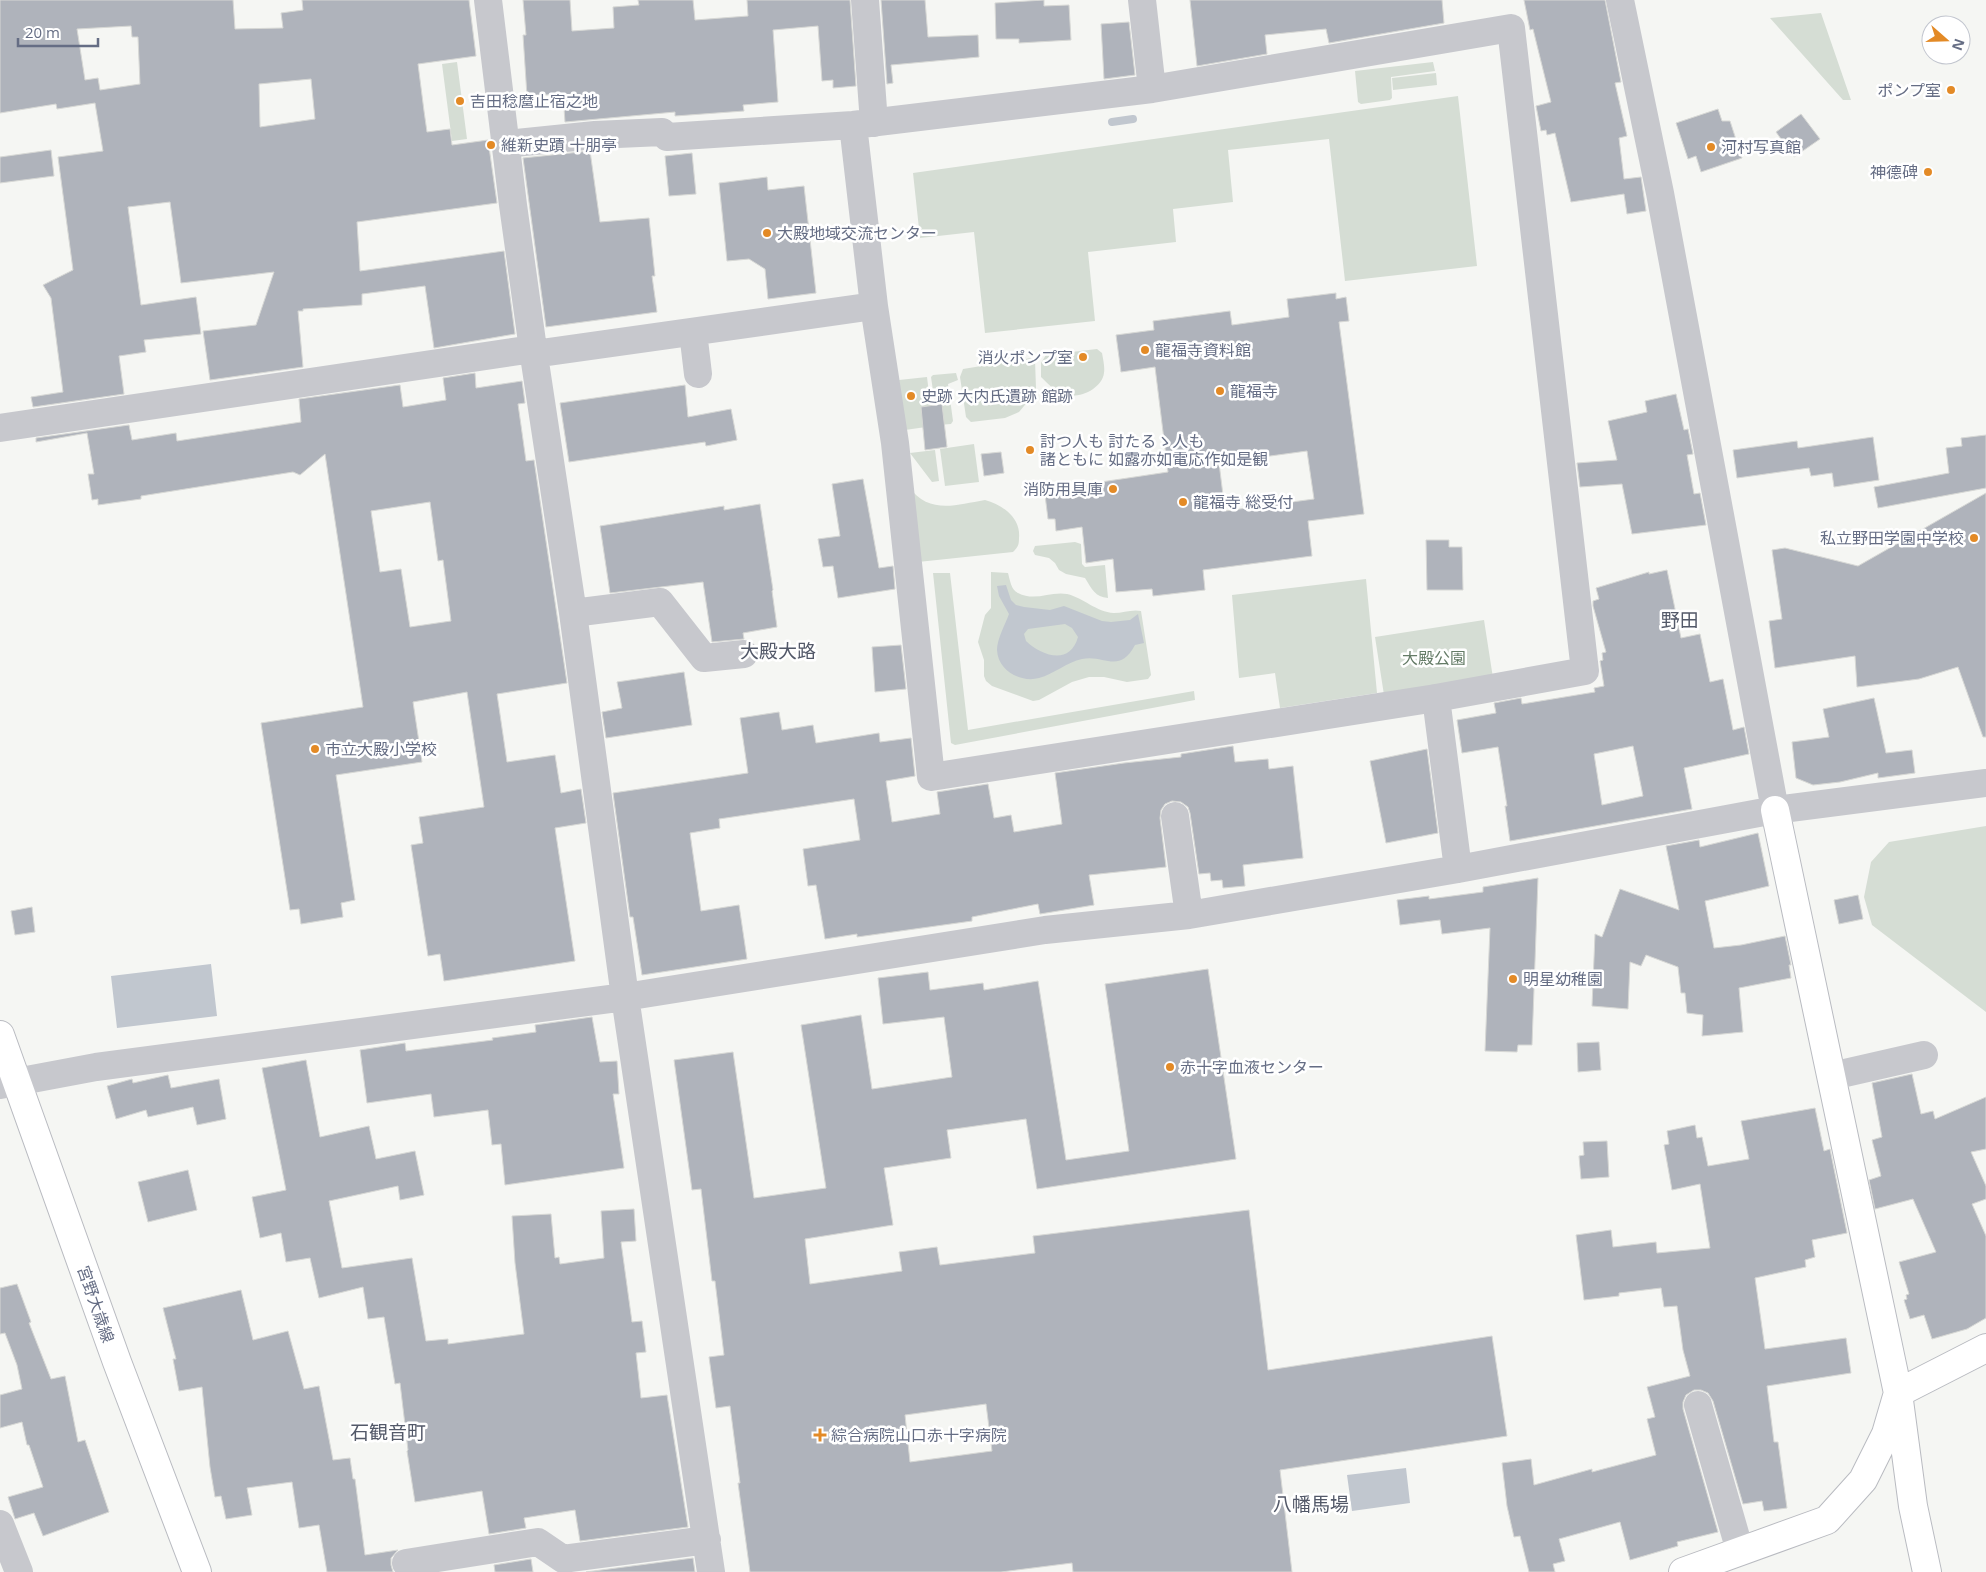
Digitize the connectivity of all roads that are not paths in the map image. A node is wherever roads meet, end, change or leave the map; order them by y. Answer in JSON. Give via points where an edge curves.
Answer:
{"nodes":[{"id":1,"x":488,"y":0,"type":"edge"},
{"id":2,"x":865,"y":0,"type":"edge"},
{"id":3,"x":1142,"y":0,"type":"edge"},
{"id":4,"x":1620,"y":0,"type":"edge"},
{"id":5,"x":1152,"y":89,"type":"junction"},
{"id":6,"x":864,"y":124,"type":"junction"},
{"id":7,"x":505,"y":144,"type":"junction"},
{"id":8,"x":874,"y":306,"type":"junction"},
{"id":9,"x":693,"y":332,"type":"junction"},
{"id":10,"x":533,"y":351,"type":"junction"},
{"id":11,"x":698,"y":374,"type":"dead end"},
{"id":12,"x":0,"y":428,"type":"edge"},
{"id":13,"x":573,"y":613,"type":"junction"},
{"id":14,"x":744,"y":654,"type":"dead end"},
{"id":15,"x":1436,"y":698,"type":"junction"},
{"id":16,"x":1986,"y":783,"type":"edge"},
{"id":17,"x":1774,"y":810,"type":"junction"},
{"id":18,"x":1175,"y":816,"type":"dead end"},
{"id":19,"x":1458,"y":869,"type":"junction"},
{"id":20,"x":1189,"y":915,"type":"junction"},
{"id":21,"x":624,"y":997,"type":"junction"},
{"id":22,"x":0,"y":1035,"type":"edge"},
{"id":23,"x":1924,"y":1055,"type":"dead end"},
{"id":24,"x":1832,"y":1076,"type":"junction"},
{"id":25,"x":9,"y":1083,"type":"edge"},
{"id":26,"x":1986,"y":1348,"type":"edge"},
{"id":27,"x":1898,"y":1393,"type":"junction"},
{"id":28,"x":1698,"y":1405,"type":"dead end"},
{"id":29,"x":0,"y":1524,"type":"edge"},
{"id":30,"x":707,"y":1540,"type":"junction"},
{"id":31,"x":1740,"y":1551,"type":"junction"},
{"id":32,"x":406,"y":1562,"type":"dead end"},
{"id":33,"x":19,"y":1572,"type":"edge"},
{"id":34,"x":197,"y":1572,"type":"edge"},
{"id":35,"x":711,"y":1572,"type":"edge"},
{"id":36,"x":1682,"y":1572,"type":"edge"},
{"id":37,"x":1927,"y":1572,"type":"edge"}],
"edges":[{"from":1,"to":7,"type":"street"},
{"from":2,"to":6,"type":"street"},
{"from":3,"to":5,"type":"street"},
{"from":4,"to":17,"type":"street","via":[[1660,193]]},
{"from":5,"to":6,"type":"street"},
{"from":5,"to":15,"type":"street","via":[[1511,28],[1585,671]]},
{"from":6,"to":7,"type":"street","via":[[667,137],[662,132],[596,135]]},
{"from":6,"to":8,"type":"street"},
{"from":7,"to":10,"type":"street"},
{"from":8,"to":9,"type":"street"},
{"from":8,"to":15,"type":"street","via":[[895,443],[931,777]]},
{"from":9,"to":10,"type":"street"},
{"from":9,"to":11,"type":"street"},
{"from":10,"to":12,"type":"street"},
{"from":10,"to":13,"type":"street"},
{"from":13,"to":14,"type":"street","via":[[660,602],[704,658]]},
{"from":13,"to":21,"type":"street"},
{"from":15,"to":19,"type":"street"},
{"from":16,"to":17,"type":"street"},
{"from":17,"to":19,"type":"street"},
{"from":17,"to":24,"type":"street"},
{"from":18,"to":20,"type":"street"},
{"from":19,"to":20,"type":"street"},
{"from":20,"to":21,"type":"street","via":[[1045,930]]},
{"from":21,"to":25,"type":"street","via":[[96,1067]]},
{"from":21,"to":30,"type":"street"},
{"from":22,"to":25,"type":"street","name":"宮野大歳線"},
{"from":23,"to":24,"type":"street"},
{"from":24,"to":27,"type":"street"},
{"from":25,"to":34,"type":"street","name":"宮野大歳線"},
{"from":26,"to":27,"type":"street"},
{"from":27,"to":31,"type":"street","via":[[1886,1434],[1862,1480],[1827,1520]]},
{"from":27,"to":37,"type":"street","via":[[1913,1506]]},
{"from":28,"to":31,"type":"street"},
{"from":29,"to":33,"type":"street"},
{"from":30,"to":32,"type":"street","via":[[563,1559],[538,1542]]},
{"from":30,"to":35,"type":"street"},
{"from":31,"to":36,"type":"street"}]}
